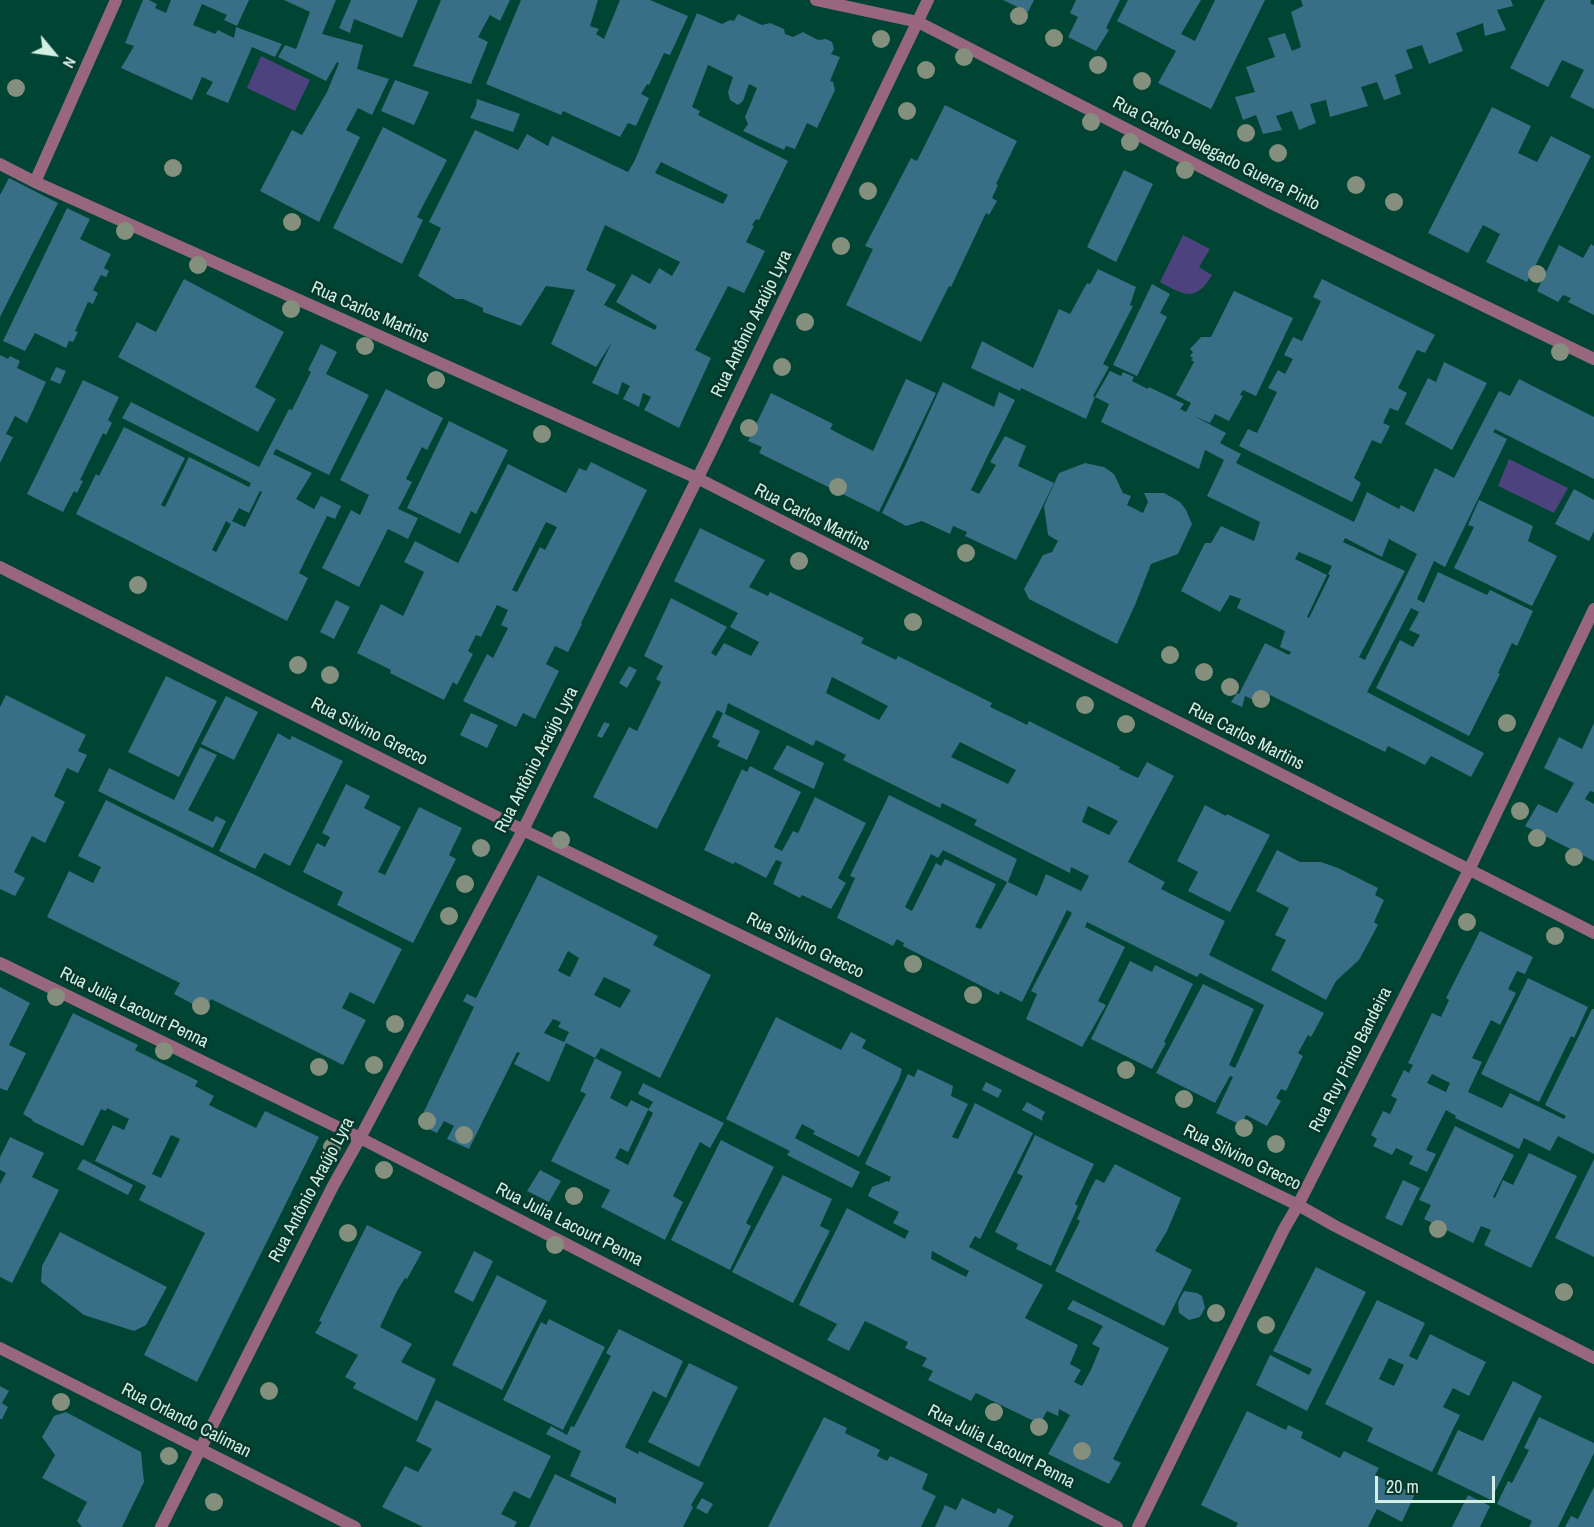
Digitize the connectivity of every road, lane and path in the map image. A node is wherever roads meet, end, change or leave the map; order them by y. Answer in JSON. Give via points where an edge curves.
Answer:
{"nodes":[{"id":1,"x":116,"y":0,"type":"edge"},
{"id":2,"x":816,"y":0,"type":"edge"},
{"id":3,"x":928,"y":0,"type":"edge"},
{"id":4,"x":918,"y":22,"type":"junction"},
{"id":5,"x":0,"y":164,"type":"edge"},
{"id":6,"x":35,"y":182,"type":"junction"},
{"id":7,"x":1594,"y":359,"type":"edge"},
{"id":8,"x":697,"y":478,"type":"junction"},
{"id":9,"x":0,"y":567,"type":"edge"},
{"id":10,"x":1594,"y":609,"type":"edge"},
{"id":11,"x":523,"y":830,"type":"junction"},
{"id":12,"x":1469,"y":870,"type":"junction"},
{"id":13,"x":1594,"y":933,"type":"edge"},
{"id":14,"x":0,"y":963,"type":"edge"},
{"id":15,"x":360,"y":1138,"type":"junction"},
{"id":16,"x":1298,"y":1205,"type":"junction"},
{"id":17,"x":0,"y":1348,"type":"edge"},
{"id":18,"x":1594,"y":1358,"type":"edge"},
{"id":19,"x":201,"y":1449,"type":"junction"},
{"id":20,"x":161,"y":1527,"type":"edge"},
{"id":21,"x":355,"y":1527,"type":"edge"},
{"id":22,"x":1117,"y":1527,"type":"edge"},
{"id":23,"x":1138,"y":1527,"type":"edge"}],
"edges":[{"from":1,"to":6,"type":"street"},
{"from":2,"to":4,"type":"street","name":"Rua Carlos Delegado Guerra Pinto"},
{"from":3,"to":4,"type":"street","name":"Rua Antônio Araújo Lyra"},
{"from":4,"to":7,"type":"street","name":"Rua Carlos Delegado Guerra Pinto","via":[[1267,201]]},
{"from":4,"to":8,"type":"street","name":"Rua Antônio Araújo Lyra"},
{"from":5,"to":6,"type":"street","name":"Rua Carlos Martins"},
{"from":6,"to":8,"type":"street","name":"Rua Carlos Martins"},
{"from":8,"to":11,"type":"street","name":"Rua Antônio Araújo Lyra"},
{"from":8,"to":12,"type":"street","name":"Rua Carlos Martins"},
{"from":9,"to":11,"type":"street","name":"Rua Silvino Grecco"},
{"from":10,"to":12,"type":"street","name":"Rua Ruy Pinto Bandeira"},
{"from":11,"to":15,"type":"street","name":"Rua Antônio Araújo Lyra"},
{"from":11,"to":16,"type":"street","name":"Rua Silvino Grecco"},
{"from":12,"to":13,"type":"street","name":"Rua Carlos Martins"},
{"from":12,"to":16,"type":"street","name":"Rua Ruy Pinto Bandeira"},
{"from":14,"to":15,"type":"street","name":"Rua Julia Lacourt Penna"},
{"from":15,"to":19,"type":"street","name":"Rua Antônio Araújo Lyra"},
{"from":15,"to":22,"type":"street","name":"Rua Julia Lacourt Penna"},
{"from":16,"to":18,"type":"street","name":"Rua Silvino Grecco"},
{"from":16,"to":23,"type":"street","name":"Rua Ruy Pinto Bandeira"},
{"from":17,"to":19,"type":"street","name":"Rua Orlando Caliman"},
{"from":19,"to":20,"type":"street","name":"Rua Antônio Araújo Lyra"},
{"from":19,"to":21,"type":"street","name":"Rua Orlando Caliman"}]}
